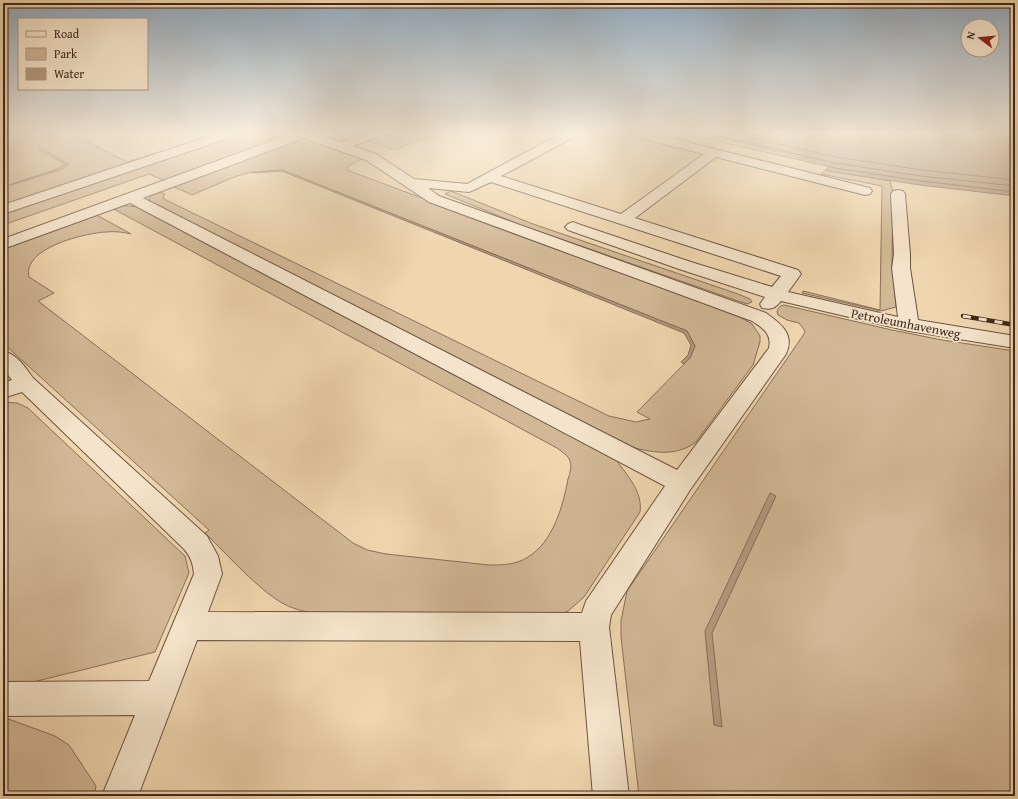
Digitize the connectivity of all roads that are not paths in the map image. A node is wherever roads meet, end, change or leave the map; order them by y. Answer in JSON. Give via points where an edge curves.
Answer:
{"nodes":[{"id":1,"x":118,"y":171,"type":"edge"},
{"id":2,"x":201,"y":171,"type":"edge"},
{"id":3,"x":392,"y":171,"type":"edge"},
{"id":4,"x":501,"y":171,"type":"edge"},
{"id":5,"x":689,"y":171,"type":"edge"},
{"id":6,"x":787,"y":171,"type":"edge"},
{"id":7,"x":490,"y":177,"type":"junction"},
{"id":8,"x":408,"y":182,"type":"junction"},
{"id":9,"x":865,"y":191,"type":"dead end"},
{"id":10,"x":898,"y":194,"type":"dead end"},
{"id":11,"x":130,"y":197,"type":"junction"},
{"id":12,"x":3,"y":210,"type":"edge"},
{"id":13,"x":623,"y":220,"type":"junction"},
{"id":14,"x":574,"y":227,"type":"dead end"},
{"id":15,"x":3,"y":244,"type":"edge"},
{"id":16,"x":777,"y":294,"type":"junction"},
{"id":17,"x":759,"y":317,"type":"junction"},
{"id":18,"x":909,"y":325,"type":"junction"},
{"id":19,"x":1015,"y":342,"type":"edge"},
{"id":20,"x":3,"y":357,"type":"edge"},
{"id":21,"x":14,"y":387,"type":"edge"},
{"id":22,"x":681,"y":482,"type":"junction"},
{"id":23,"x":188,"y":626,"type":"junction"},
{"id":24,"x":594,"y":627,"type":"junction"},
{"id":25,"x":159,"y":698,"type":"junction"},
{"id":26,"x":3,"y":699,"type":"edge"},
{"id":27,"x":120,"y":796,"type":"edge"},
{"id":28,"x":611,"y":796,"type":"edge"}],
"edges":[{"from":1,"to":12,"type":"street"},
{"from":2,"to":11,"type":"street"},
{"from":3,"to":8,"type":"street"},
{"from":4,"to":7,"type":"street"},
{"from":5,"to":13,"type":"street"},
{"from":6,"to":9,"type":"street"},
{"from":7,"to":8,"type":"street","via":[[469,188]]},
{"from":7,"to":13,"type":"street"},
{"from":8,"to":17,"type":"street","via":[[434,199]]},
{"from":10,"to":18,"type":"street","via":[[901,268]]},
{"from":11,"to":15,"type":"street"},
{"from":11,"to":22,"type":"street"},
{"from":13,"to":16,"type":"street","via":[[792,274]]},
{"from":14,"to":16,"type":"street","name":"Petroleumhavenweg"},
{"from":16,"to":17,"type":"street"},
{"from":16,"to":18,"type":"street","name":"Petroleumhavenweg"},
{"from":17,"to":22,"type":"street","via":[[776,331],[780,347]]},
{"from":18,"to":19,"type":"street","name":"Petroleumhavenweg"},
{"from":20,"to":21,"type":"street","via":[[15,369]]},
{"from":21,"to":23,"type":"street","via":[[202,550],[208,563],[208,574]]},
{"from":22,"to":24,"type":"street","via":[[607,593],[597,611]]},
{"from":23,"to":24,"type":"street"},
{"from":23,"to":25,"type":"street"},
{"from":24,"to":28,"type":"street"},
{"from":25,"to":26,"type":"street"},
{"from":25,"to":27,"type":"street"}]}
